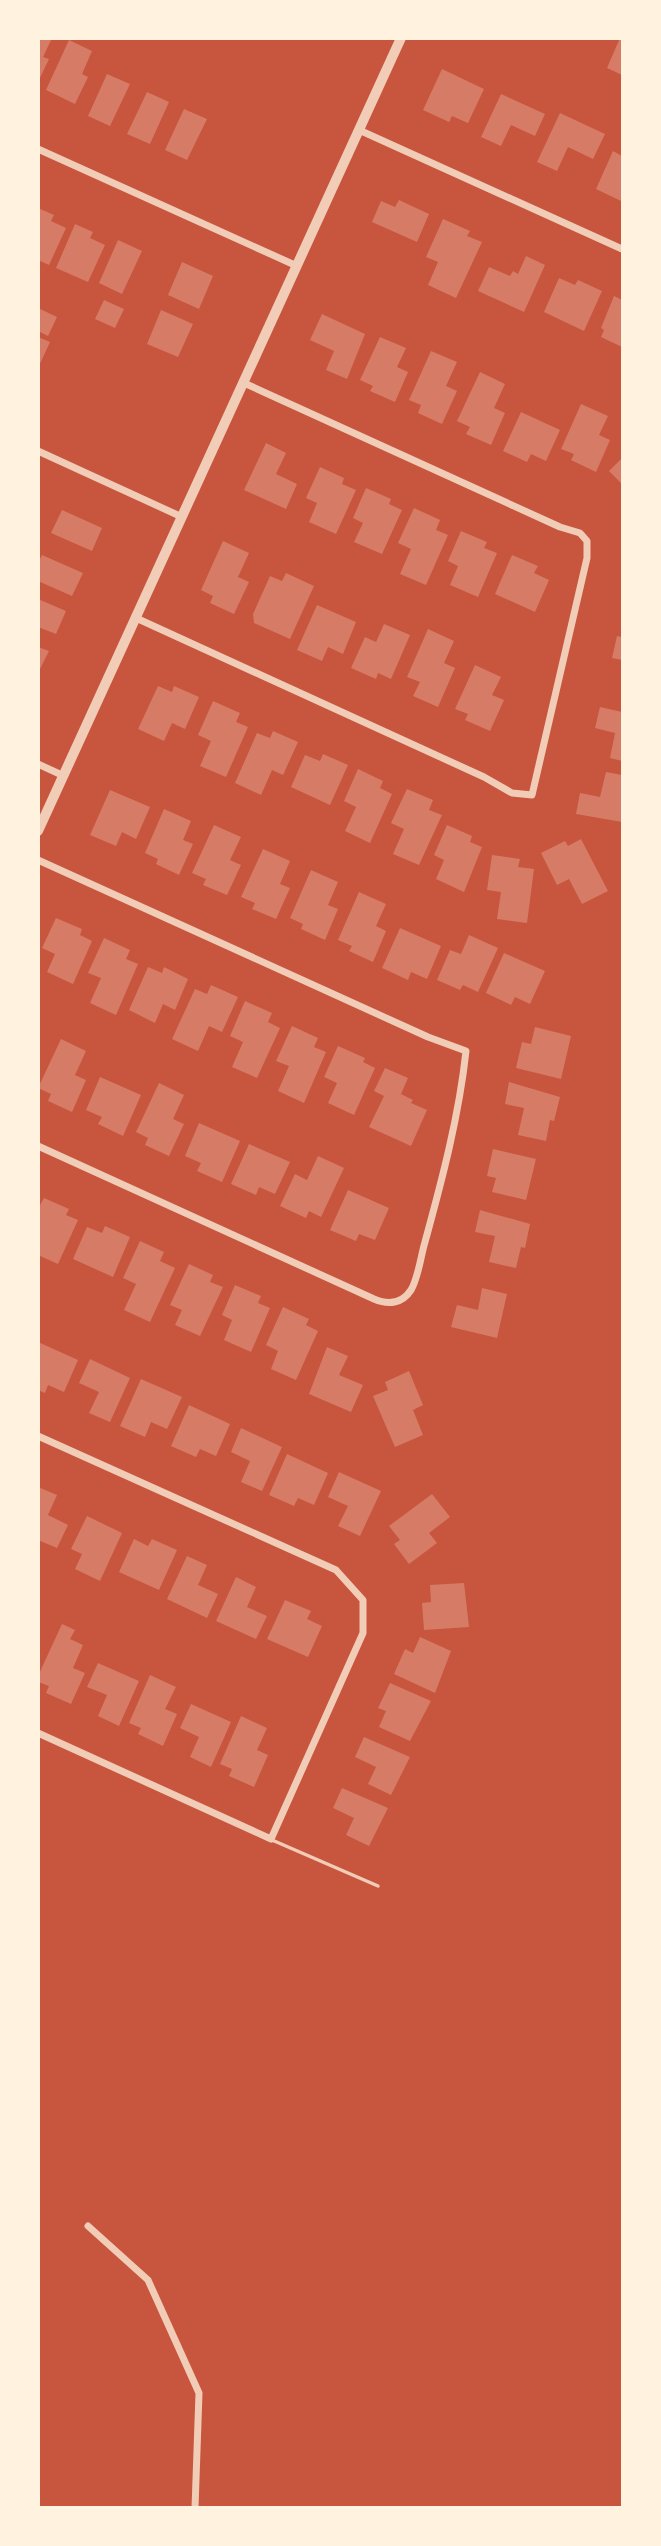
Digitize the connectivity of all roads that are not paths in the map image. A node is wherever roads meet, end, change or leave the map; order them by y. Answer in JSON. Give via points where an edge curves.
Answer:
{"nodes":[{"id":1,"x":401,"y":38,"type":"edge"},
{"id":2,"x":359,"y":130,"type":"junction"},
{"id":3,"x":38,"y":149,"type":"edge"},
{"id":4,"x":622,"y":249,"type":"edge"},
{"id":5,"x":297,"y":267,"type":"junction"},
{"id":6,"x":244,"y":383,"type":"junction"},
{"id":7,"x":38,"y":451,"type":"edge"},
{"id":8,"x":182,"y":517,"type":"junction"},
{"id":9,"x":136,"y":618,"type":"junction"},
{"id":10,"x":38,"y":764,"type":"edge"},
{"id":11,"x":64,"y":776,"type":"junction"},
{"id":12,"x":38,"y":831,"type":"edge"},
{"id":13,"x":38,"y":860,"type":"edge"},
{"id":14,"x":38,"y":1146,"type":"edge"},
{"id":15,"x":38,"y":1436,"type":"edge"},
{"id":16,"x":38,"y":1733,"type":"edge"},
{"id":17,"x":271,"y":1839,"type":"junction"},
{"id":18,"x":378,"y":1886,"type":"dead end"},
{"id":19,"x":88,"y":2226,"type":"dead end"},
{"id":20,"x":195,"y":2508,"type":"edge"}],
"edges":[{"from":1,"to":2,"type":"street"},
{"from":2,"to":4,"type":"street"},
{"from":2,"to":5,"type":"street"},
{"from":3,"to":5,"type":"street"},
{"from":5,"to":6,"type":"street"},
{"from":6,"to":8,"type":"street"},
{"from":6,"to":9,"type":"street","via":[[580,533],[587,541],[587,558],[532,794],[512,793]]},
{"from":7,"to":8,"type":"street"},
{"from":8,"to":9,"type":"street"},
{"from":9,"to":11,"type":"street"},
{"from":10,"to":11,"type":"street"},
{"from":11,"to":12,"type":"street"},
{"from":13,"to":14,"type":"street","via":[[466,1051],[462,1087],[412,1289],[398,1302],[386,1304]]},
{"from":15,"to":17,"type":"street","via":[[336,1570],[363,1600],[363,1633]]},
{"from":16,"to":17,"type":"street"},
{"from":17,"to":18,"type":"lane"},
{"from":19,"to":20,"type":"street","via":[[148,2280],[199,2393]]}]}
